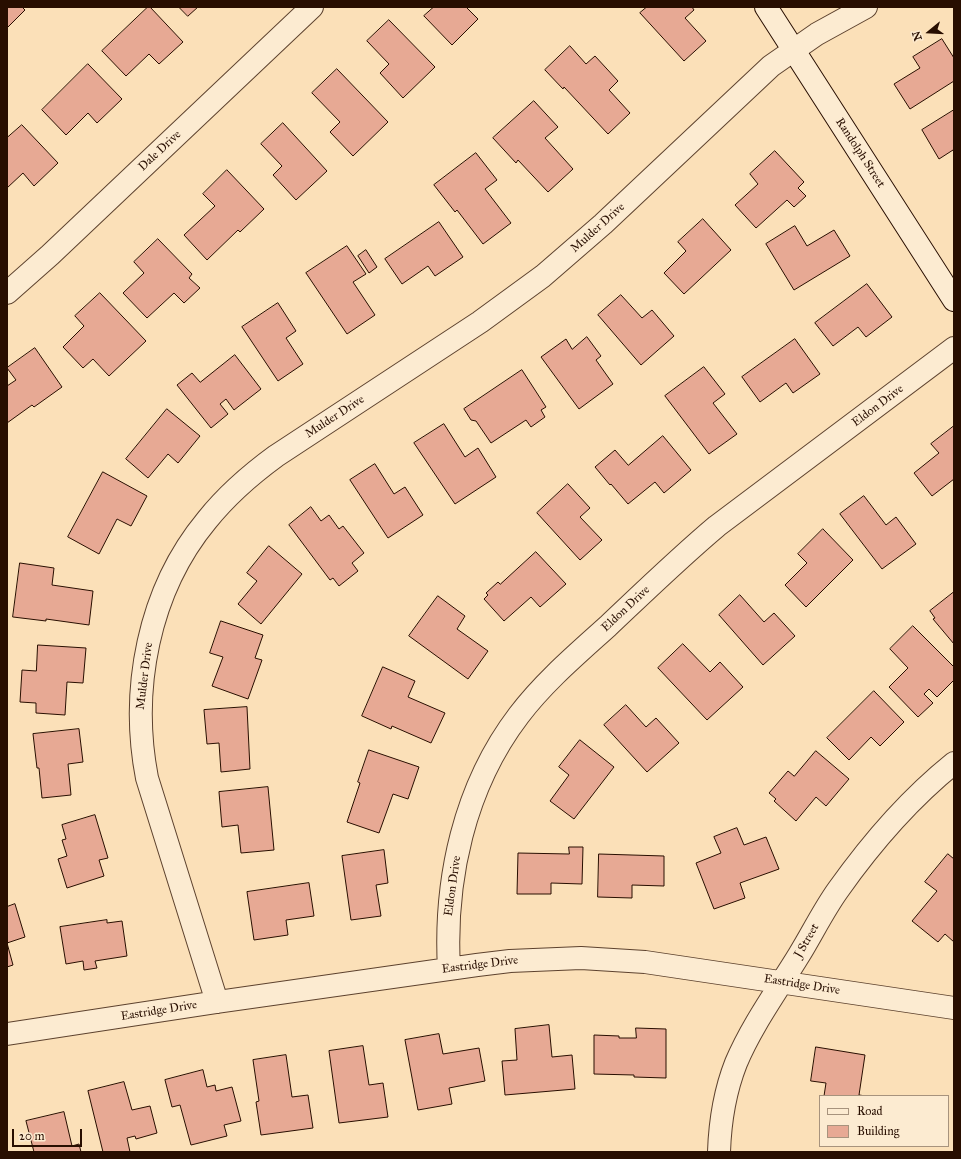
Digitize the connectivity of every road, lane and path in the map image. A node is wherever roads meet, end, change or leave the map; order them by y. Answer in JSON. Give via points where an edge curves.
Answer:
{"nodes":[{"id":1,"x":312,"y":7,"type":"edge"},
{"id":2,"x":766,"y":7,"type":"edge"},
{"id":3,"x":866,"y":7,"type":"edge"},
{"id":4,"x":794,"y":50,"type":"junction"},
{"id":5,"x":7,"y":293,"type":"edge"},
{"id":6,"x":954,"y":300,"type":"edge"},
{"id":7,"x":954,"y":348,"type":"edge"},
{"id":8,"x":954,"y":763,"type":"edge"},
{"id":9,"x":449,"y":969,"type":"junction"},
{"id":10,"x":782,"y":982,"type":"junction"},
{"id":11,"x":217,"y":1002,"type":"junction"},
{"id":12,"x":954,"y":1008,"type":"edge"},
{"id":13,"x":7,"y":1034,"type":"edge"},
{"id":14,"x":719,"y":1152,"type":"edge"}],
"edges":[{"from":1,"to":5,"type":"street","name":"Dale Drive"},
{"from":2,"to":4,"type":"street","name":"Randolph Street"},
{"from":3,"to":4,"type":"street","name":"Mulder Drive"},
{"from":4,"to":6,"type":"street","name":"Randolph Street"},
{"from":4,"to":11,"type":"street","name":"Mulder Drive","via":[[771,66],[568,255],[480,322],[250,475],[220,504],[193,538],[171,577],[154,618],[142,679],[140,716],[147,778]]},
{"from":7,"to":9,"type":"street","name":"Eldon Drive","via":[[706,535],[546,683],[528,704],[505,734],[494,754],[478,787],[463,828],[449,908]]},
{"from":8,"to":10,"type":"street","name":"J Street","via":[[891,821],[838,891]]},
{"from":9,"to":10,"type":"street","name":"Eastridge Drive","via":[[510,961],[582,958],[645,962]]},
{"from":9,"to":11,"type":"street","name":"Eastridge Drive"},
{"from":10,"to":12,"type":"street","name":"Eastridge Drive"},
{"from":10,"to":14,"type":"street","name":"J Street","via":[[737,1062],[725,1098]]},
{"from":11,"to":13,"type":"street","name":"Eastridge Drive"}]}
